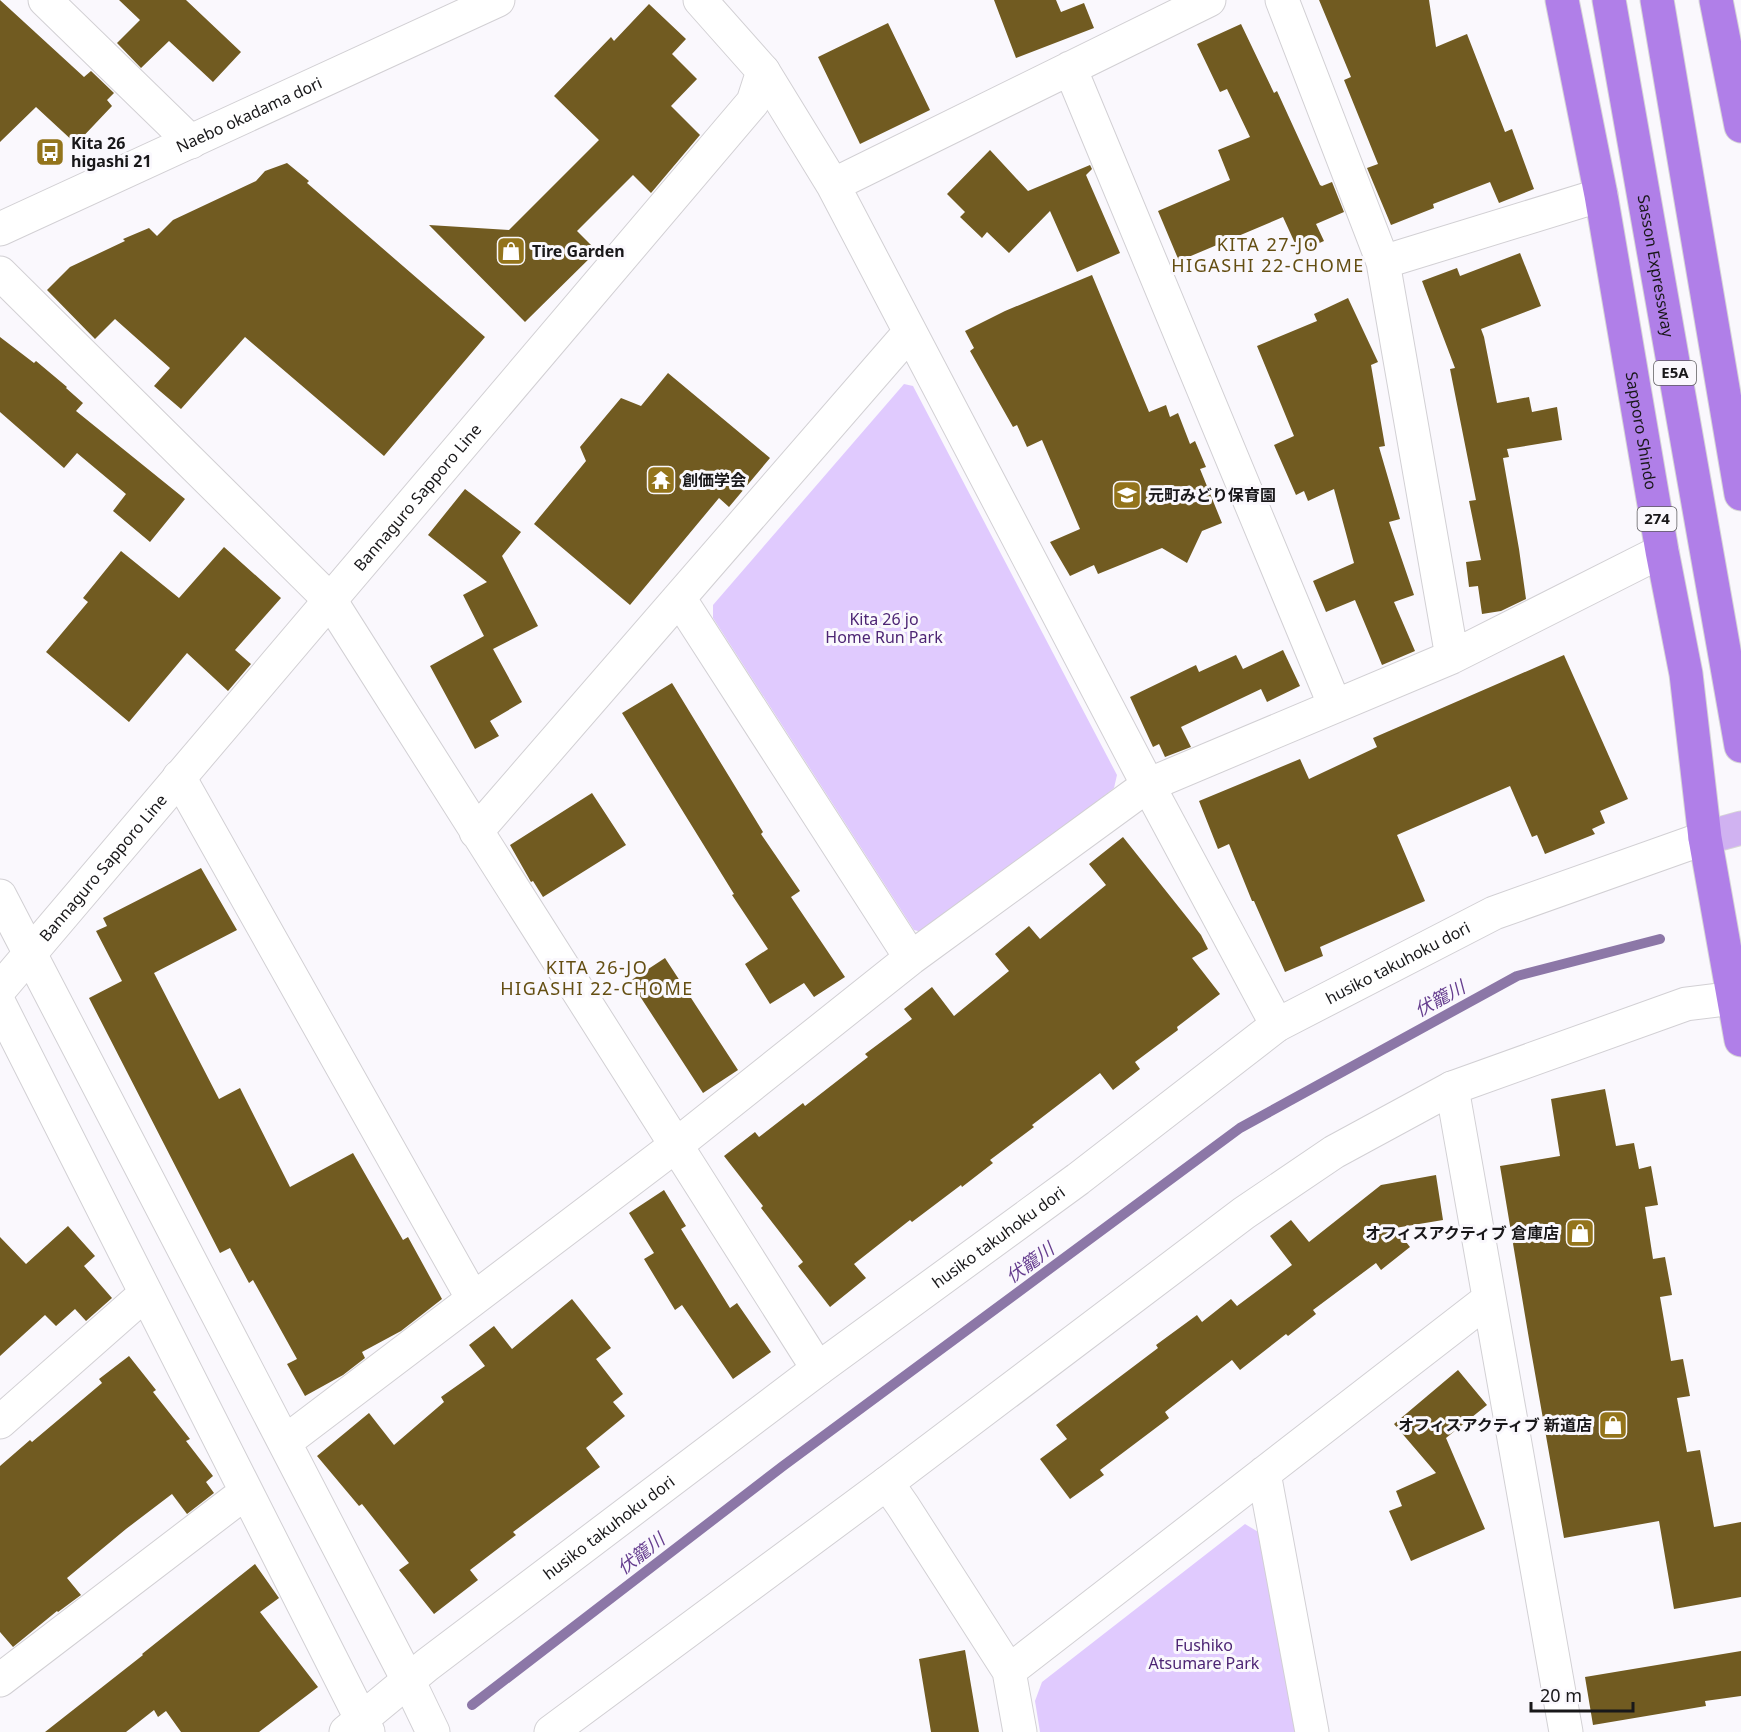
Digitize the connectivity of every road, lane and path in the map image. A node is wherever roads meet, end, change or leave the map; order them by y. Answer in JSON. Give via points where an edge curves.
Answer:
{"nodes":[{"id":1,"x":45,"y":0,"type":"edge"},
{"id":2,"x":498,"y":0,"type":"edge"},
{"id":3,"x":700,"y":0,"type":"edge"},
{"id":4,"x":1209,"y":0,"type":"edge"},
{"id":5,"x":1282,"y":0,"type":"edge"},
{"id":6,"x":1563,"y":0,"type":"edge"},
{"id":7,"x":1609,"y":0,"type":"edge"},
{"id":8,"x":1657,"y":0,"type":"edge"},
{"id":9,"x":1716,"y":0,"type":"edge"},
{"id":10,"x":1070,"y":68,"type":"junction"},
{"id":11,"x":763,"y":71,"type":"junction"},
{"id":12,"x":1741,"y":126,"type":"edge"},
{"id":13,"x":191,"y":142,"type":"junction"},
{"id":14,"x":833,"y":185,"type":"junction"},
{"id":15,"x":1601,"y":195,"type":"junction"},
{"id":16,"x":0,"y":229,"type":"edge"},
{"id":17,"x":1383,"y":262,"type":"junction"},
{"id":18,"x":0,"y":273,"type":"edge"},
{"id":19,"x":910,"y":332,"type":"junction"},
{"id":20,"x":1741,"y":494,"type":"edge"},
{"id":21,"x":1662,"y":551,"type":"junction"},
{"id":22,"x":679,"y":598,"type":"junction"},
{"id":23,"x":330,"y":600,"type":"junction"},
{"id":24,"x":1452,"y":657,"type":"junction"},
{"id":25,"x":1335,"y":706,"type":"junction"},
{"id":26,"x":1741,"y":746,"type":"edge"},
{"id":27,"x":179,"y":777,"type":"junction"},
{"id":28,"x":1148,"y":785,"type":"junction"},
{"id":29,"x":1741,"y":828,"type":"edge"},
{"id":30,"x":476,"y":832,"type":"junction"},
{"id":31,"x":1705,"y":838,"type":"junction"},
{"id":32,"x":0,"y":896,"type":"edge"},
{"id":33,"x":29,"y":954,"type":"junction"},
{"id":34,"x":911,"y":958,"type":"junction"},
{"id":35,"x":0,"y":989,"type":"edge"},
{"id":36,"x":1738,"y":998,"type":"edge"},
{"id":37,"x":0,"y":1005,"type":"edge"},
{"id":38,"x":1277,"y":1024,"type":"junction"},
{"id":39,"x":1741,"y":1040,"type":"edge"},
{"id":40,"x":1452,"y":1088,"type":"junction"},
{"id":41,"x":675,"y":1146,"type":"junction"},
{"id":42,"x":145,"y":1294,"type":"junction"},
{"id":43,"x":473,"y":1299,"type":"junction"},
{"id":44,"x":1489,"y":1299,"type":"junction"},
{"id":45,"x":818,"y":1369,"type":"junction"},
{"id":46,"x":0,"y":1422,"type":"edge"},
{"id":47,"x":285,"y":1442,"type":"junction"},
{"id":48,"x":1264,"y":1473,"type":"junction"},
{"id":49,"x":887,"y":1483,"type":"junction"},
{"id":50,"x":246,"y":1492,"type":"junction"},
{"id":51,"x":1009,"y":1671,"type":"junction"},
{"id":52,"x":0,"y":1680,"type":"edge"},
{"id":53,"x":408,"y":1680,"type":"junction"},
{"id":54,"x":359,"y":1728,"type":"edge"},
{"id":55,"x":433,"y":1732,"type":"edge"},
{"id":56,"x":551,"y":1732,"type":"edge"},
{"id":57,"x":1020,"y":1732,"type":"edge"},
{"id":58,"x":1312,"y":1732,"type":"edge"},
{"id":59,"x":1566,"y":1732,"type":"edge"}],
"edges":[{"from":1,"to":13,"type":"street"},
{"from":2,"to":13,"type":"street","name":"Naebo okadama dori"},
{"from":3,"to":11,"type":"street"},
{"from":4,"to":10,"type":"street"},
{"from":5,"to":17,"type":"street"},
{"from":6,"to":15,"type":"highway","name":"Sapporo Shindo","number":"274"},
{"from":7,"to":26,"type":"highway","name":"Sasson Expressway","number":"E5A"},
{"from":8,"to":20,"type":"highway","number":"E5A"},
{"from":9,"to":12,"type":"highway"},
{"from":10,"to":14,"type":"street"},
{"from":10,"to":25,"type":"street"},
{"from":11,"to":14,"type":"street"},
{"from":11,"to":23,"type":"street","name":"Bannaguro Sapporo Line","via":[[753,102]]},
{"from":13,"to":16,"type":"street","name":"Naebo okadama dori"},
{"from":14,"to":19,"type":"street"},
{"from":15,"to":17,"type":"street"},
{"from":15,"to":21,"type":"highway","name":"Sapporo Shindo","number":"274"},
{"from":17,"to":24,"type":"street"},
{"from":18,"to":23,"type":"street"},
{"from":19,"to":22,"type":"street"},
{"from":19,"to":28,"type":"street"},
{"from":21,"to":24,"type":"street"},
{"from":21,"to":31,"type":"highway","name":"Sapporo Shindo","number":"274","via":[[1686,674]]},
{"from":22,"to":30,"type":"street"},
{"from":22,"to":34,"type":"street"},
{"from":23,"to":27,"type":"street","name":"Bannaguro Sapporo Line"},
{"from":23,"to":30,"type":"street"},
{"from":24,"to":25,"type":"street"},
{"from":25,"to":28,"type":"street"},
{"from":27,"to":33,"type":"street","name":"Bannaguro Sapporo Line"},
{"from":27,"to":43,"type":"street"},
{"from":28,"to":34,"type":"street"},
{"from":28,"to":38,"type":"street"},
{"from":29,"to":31,"type":"main road"},
{"from":30,"to":41,"type":"street"},
{"from":31,"to":36,"type":"highway","name":"Sapporo Shindo","number":"274"},
{"from":31,"to":38,"type":"street","name":"husiko takuhoku dori","via":[[1494,913]]},
{"from":32,"to":33,"type":"street"},
{"from":33,"to":35,"type":"street","name":"Bannaguro Sapporo Line"},
{"from":33,"to":47,"type":"street"},
{"from":34,"to":41,"type":"street"},
{"from":36,"to":39,"type":"highway","name":"Sapporo Shindo","number":"274"},
{"from":36,"to":40,"type":"street","via":[[1686,1004]]},
{"from":37,"to":42,"type":"street"},
{"from":38,"to":45,"type":"street","name":"husiko takuhoku dori","via":[[1078,1179]]},
{"from":40,"to":44,"type":"street"},
{"from":40,"to":49,"type":"street","via":[[1334,1152],[1244,1213]]},
{"from":41,"to":43,"type":"street"},
{"from":41,"to":45,"type":"street"},
{"from":42,"to":46,"type":"street"},
{"from":42,"to":50,"type":"street"},
{"from":43,"to":47,"type":"street"},
{"from":44,"to":48,"type":"street"},
{"from":44,"to":59,"type":"street"},
{"from":45,"to":53,"type":"street","name":"husiko takuhoku dori"},
{"from":47,"to":53,"type":"street"},
{"from":48,"to":51,"type":"street"},
{"from":48,"to":58,"type":"street"},
{"from":49,"to":51,"type":"street"},
{"from":49,"to":56,"type":"street"},
{"from":50,"to":52,"type":"street"},
{"from":50,"to":54,"type":"street"},
{"from":51,"to":57,"type":"street"},
{"from":53,"to":54,"type":"street","name":"husiko takuhoku dori"},
{"from":53,"to":55,"type":"street"}]}
